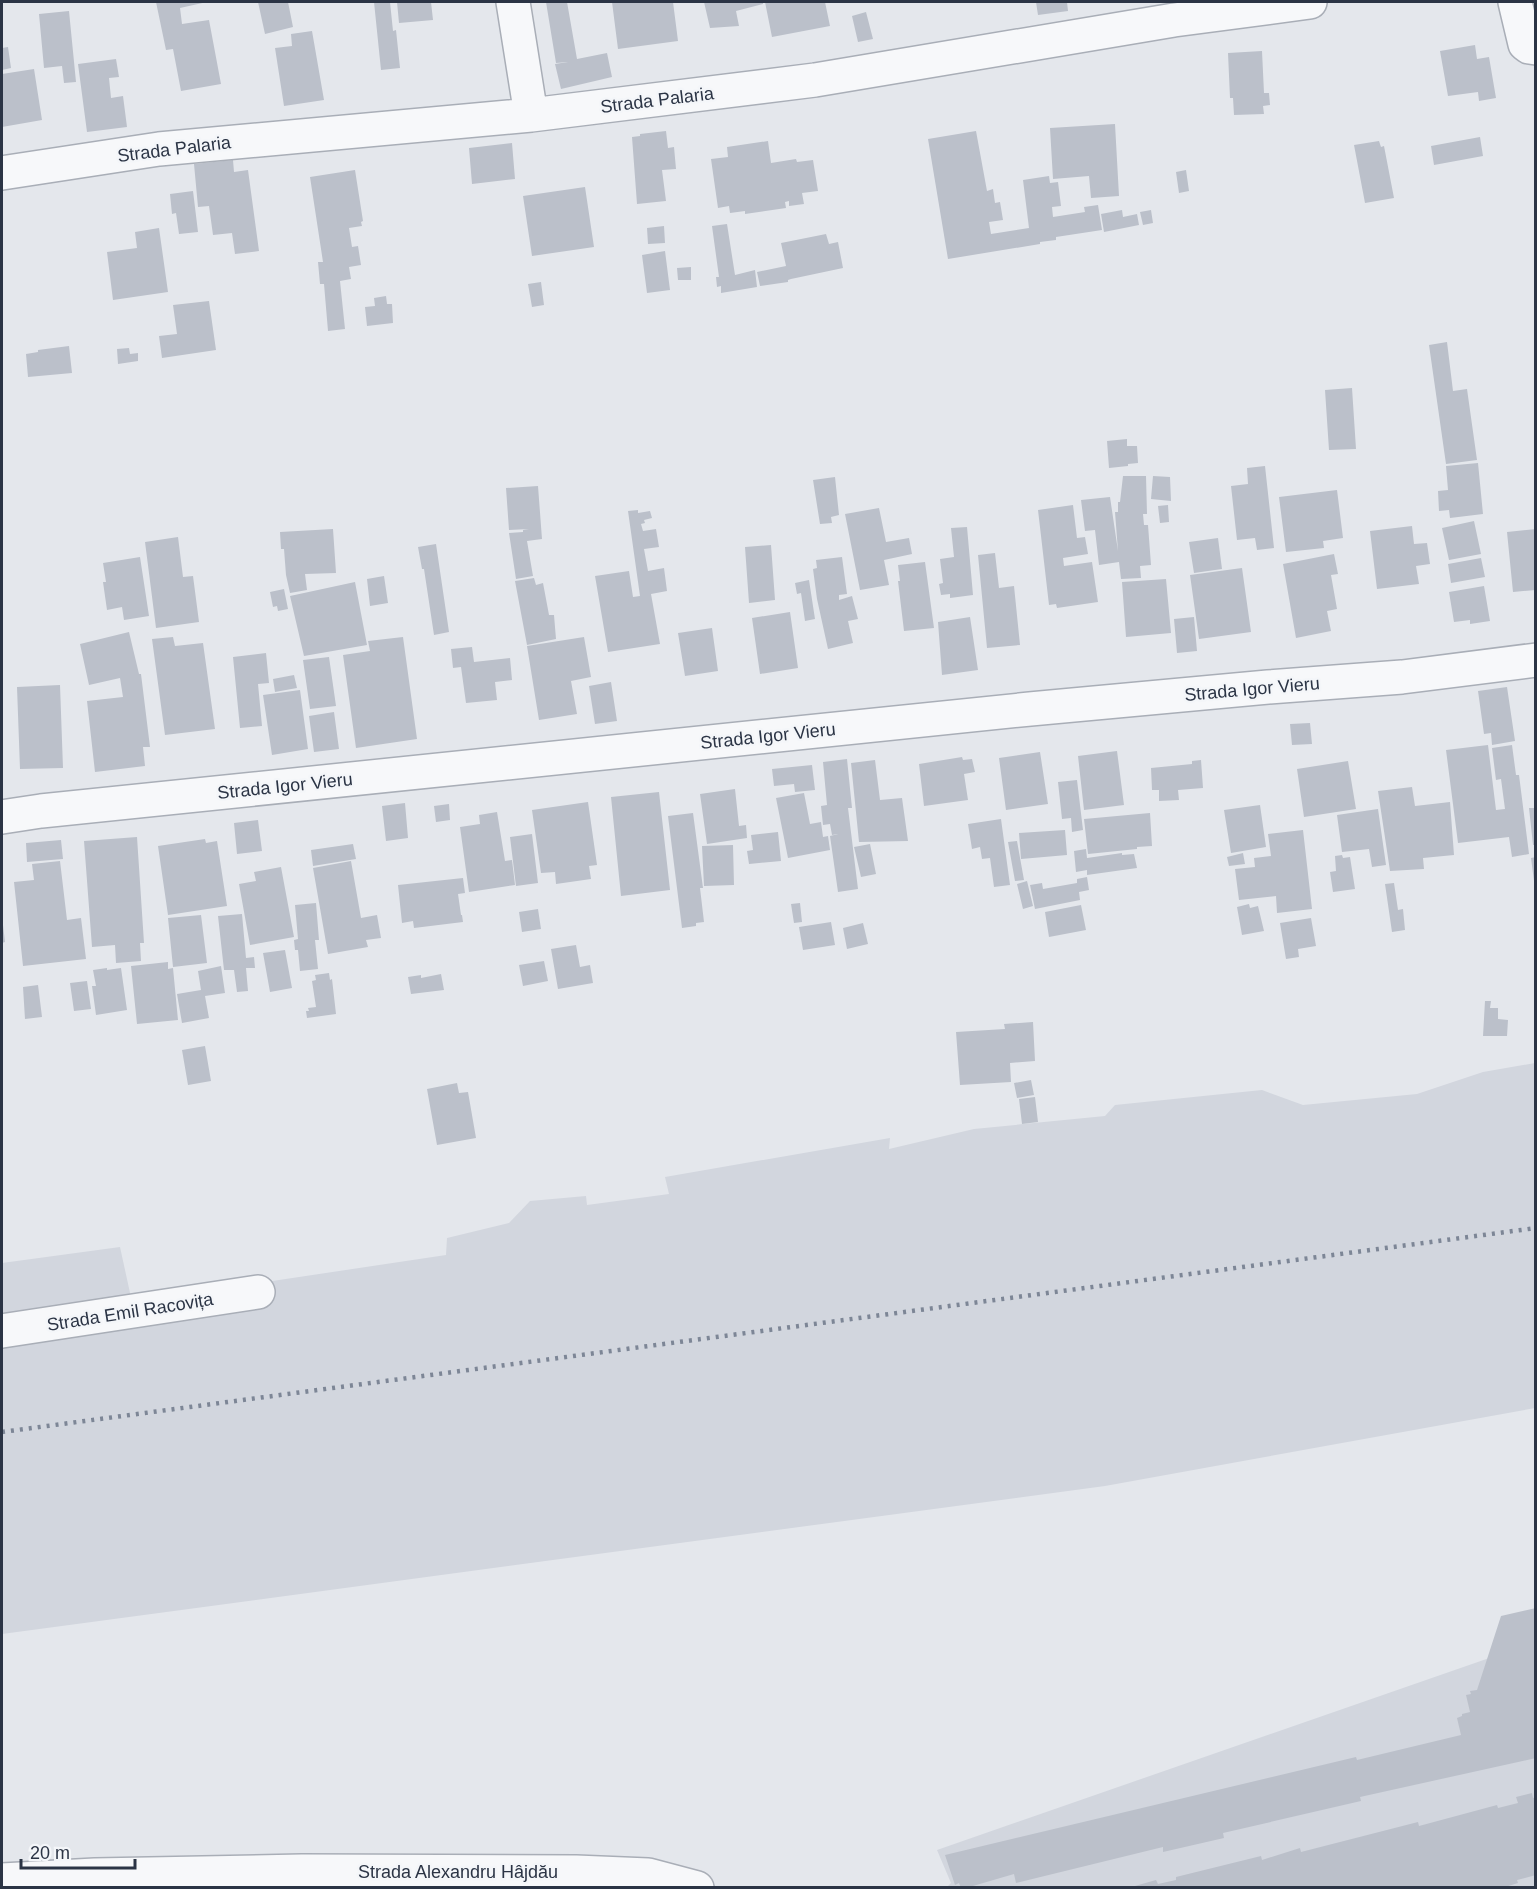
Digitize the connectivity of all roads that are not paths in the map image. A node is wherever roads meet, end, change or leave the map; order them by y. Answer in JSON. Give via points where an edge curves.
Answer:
{"nodes":[{"id":1,"x":513,"y":2,"type":"edge"},
{"id":2,"x":1310,"y":2,"type":"edge"},
{"id":3,"x":1515,"y":2,"type":"edge"},
{"id":4,"x":1536,"y":48,"type":"edge"},
{"id":5,"x":531,"y":115,"type":"junction"},
{"id":6,"x":2,"y":173,"type":"edge"},
{"id":7,"x":1536,"y":660,"type":"edge"},
{"id":8,"x":2,"y":817,"type":"edge"},
{"id":9,"x":258,"y":1292,"type":"dead end"},
{"id":10,"x":2,"y":1331,"type":"edge"},
{"id":11,"x":2,"y":1880,"type":"edge"},
{"id":12,"x":207,"y":1881,"type":"edge"},
{"id":13,"x":642,"y":1881,"type":"edge"},
{"id":14,"x":697,"y":1887,"type":"edge"}],
"edges":[{"from":1,"to":5,"type":"street"},
{"from":2,"to":5,"type":"street","name":"Strada Palaria","via":[[1174,20],[815,80]]},
{"from":3,"to":4,"type":"street","via":[[1525,44]]},
{"from":5,"to":6,"type":"street","name":"Strada Palaria","via":[[159,149]]},
{"from":7,"to":8,"type":"street","name":"Strada Igor Vieru","via":[[1402,677],[1030,709]]},
{"from":9,"to":10,"type":"street","name":"Strada Emil Racovița"},
{"from":11,"to":12,"type":"street","name":"Strada Alexandru Hâjdău","via":[[95,1875]]},
{"from":12,"to":13,"type":"street","name":"Strada Alexandru Hâjdău","via":[[302,1871],[576,1872]]},
{"from":13,"to":14,"type":"street","name":"Strada Alexandru Hâjdău"}]}
